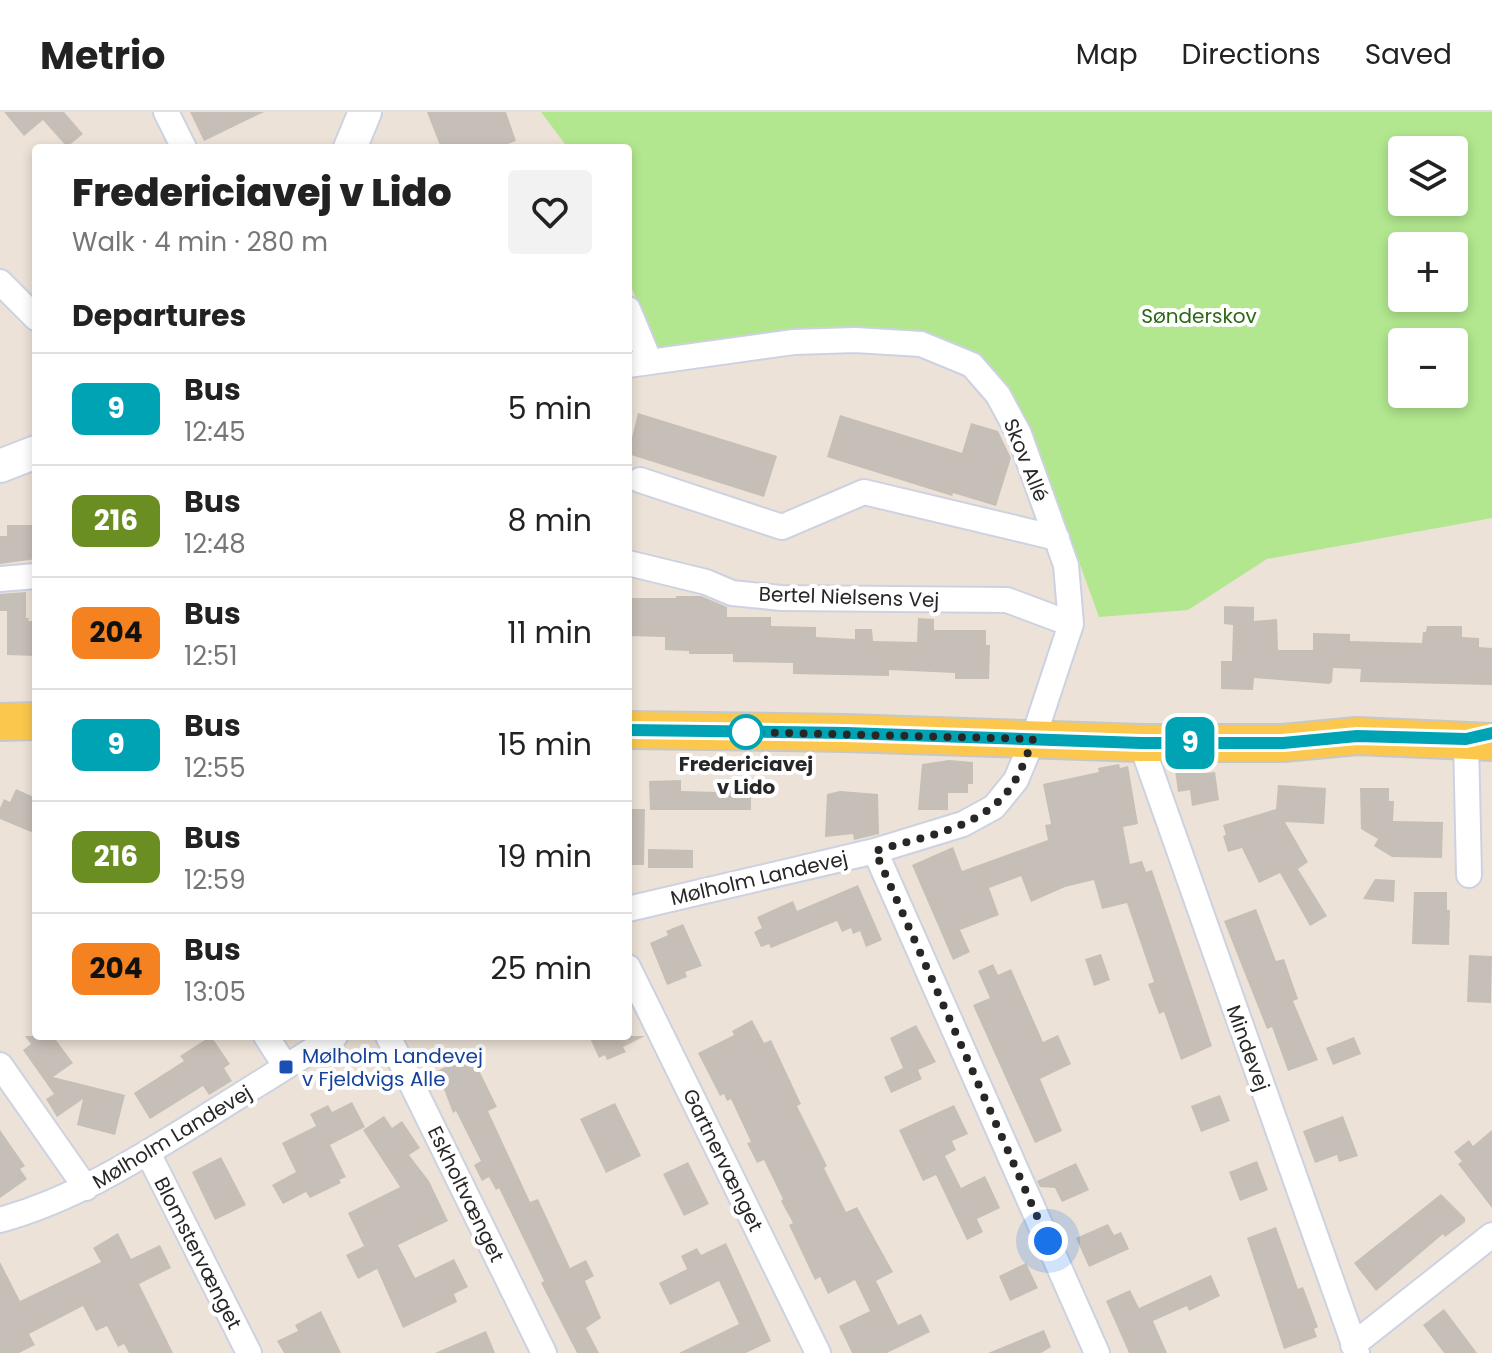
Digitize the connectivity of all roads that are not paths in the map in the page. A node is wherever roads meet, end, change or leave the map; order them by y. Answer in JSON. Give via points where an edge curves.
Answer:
{"nodes":[{"id":1,"x":166,"y":112,"type":"edge"},
{"id":2,"x":365,"y":112,"type":"edge"},
{"id":3,"x":182,"y":144,"type":"edge"},
{"id":4,"x":352,"y":144,"type":"edge"},
{"id":5,"x":0,"y":282,"type":"edge"},
{"id":6,"x":32,"y":314,"type":"edge"},
{"id":7,"x":632,"y":329,"type":"edge"},
{"id":8,"x":639,"y":364,"type":"edge"},
{"id":9,"x":32,"y":454,"type":"edge"},
{"id":10,"x":0,"y":466,"type":"edge"},
{"id":11,"x":640,"y":480,"type":"dead end"},
{"id":12,"x":1057,"y":538,"type":"junction"},
{"id":13,"x":632,"y":564,"type":"edge"},
{"id":14,"x":32,"y":576,"type":"edge"},
{"id":15,"x":0,"y":579,"type":"edge"},
{"id":16,"x":1071,"y":624,"type":"junction"},
{"id":17,"x":32,"y":721,"type":"edge"},
{"id":18,"x":0,"y":722,"type":"edge"},
{"id":19,"x":1038,"y":729,"type":"junction"},
{"id":20,"x":632,"y":730,"type":"edge"},
{"id":21,"x":1357,"y":736,"type":"junction"},
{"id":22,"x":1483,"y":738,"type":"edge"},
{"id":23,"x":1141,"y":743,"type":"junction"},
{"id":24,"x":875,"y":851,"type":"junction"},
{"id":25,"x":1469,"y":875,"type":"dead end"},
{"id":26,"x":632,"y":908,"type":"edge"},
{"id":27,"x":632,"y":975,"type":"edge"},
{"id":28,"x":269,"y":1040,"type":"edge"},
{"id":29,"x":329,"y":1040,"type":"edge"},
{"id":30,"x":390,"y":1040,"type":"edge"},
{"id":31,"x":0,"y":1065,"type":"edge"},
{"id":32,"x":286,"y":1067,"type":"junction"},
{"id":33,"x":148,"y":1153,"type":"junction"},
{"id":34,"x":86,"y":1188,"type":"junction"},
{"id":35,"x":0,"y":1220,"type":"edge"},
{"id":36,"x":1492,"y":1235,"type":"edge"},
{"id":37,"x":1355,"y":1349,"type":"edge"},
{"id":38,"x":249,"y":1353,"type":"edge"},
{"id":39,"x":544,"y":1353,"type":"edge"},
{"id":40,"x":818,"y":1353,"type":"edge"},
{"id":41,"x":1097,"y":1353,"type":"edge"}],
"edges":[{"from":1,"to":3,"type":"street"},
{"from":2,"to":4,"type":"street"},
{"from":5,"to":6,"type":"street"},
{"from":7,"to":8,"type":"street","name":"Skov Allé"},
{"from":8,"to":12,"type":"street","name":"Skov Allé","via":[[794,342],[855,340],[921,344],[972,365],[998,395],[1019,434]]},
{"from":9,"to":10,"type":"street"},
{"from":11,"to":12,"type":"street","via":[[782,527],[864,492]]},
{"from":12,"to":16,"type":"street","name":"Skov Allé","via":[[1066,565]]},
{"from":13,"to":16,"type":"street","name":"Bertel Nielsens Vej","via":[[732,593],[1007,600]]},
{"from":14,"to":15,"type":"street"},
{"from":16,"to":19,"type":"street","name":"Skov Allé"},
{"from":17,"to":18,"type":"main road"},
{"from":19,"to":20,"type":"main road","via":[[922,720],[846,733]]},
{"from":19,"to":21,"type":"main road","via":[[1284,724]]},
{"from":19,"to":23,"type":"main road"},
{"from":19,"to":24,"type":"street","name":"Mølholm Landevej","via":[[1016,780],[994,807],[963,824]]},
{"from":21,"to":22,"type":"main road"},
{"from":21,"to":23,"type":"main road","via":[[1283,743]]},
{"from":22,"to":25,"type":"street"},
{"from":23,"to":37,"type":"street","name":"Mindevej"},
{"from":24,"to":26,"type":"street","name":"Mølholm Landevej"},
{"from":24,"to":41,"type":"street"},
{"from":27,"to":40,"type":"street","name":"Gartnervænget"},
{"from":28,"to":32,"type":"street"},
{"from":29,"to":32,"type":"street","name":"Mølholm Landevej"},
{"from":30,"to":39,"type":"street","name":"Eskholtvænget"},
{"from":31,"to":34,"type":"street"},
{"from":32,"to":33,"type":"street","name":"Mølholm Landevej"},
{"from":33,"to":34,"type":"street","name":"Mølholm Landevej"},
{"from":33,"to":38,"type":"street","name":"Blomstervænget"},
{"from":34,"to":35,"type":"street","name":"Mølholm Landevej"},
{"from":36,"to":37,"type":"street"}]}
